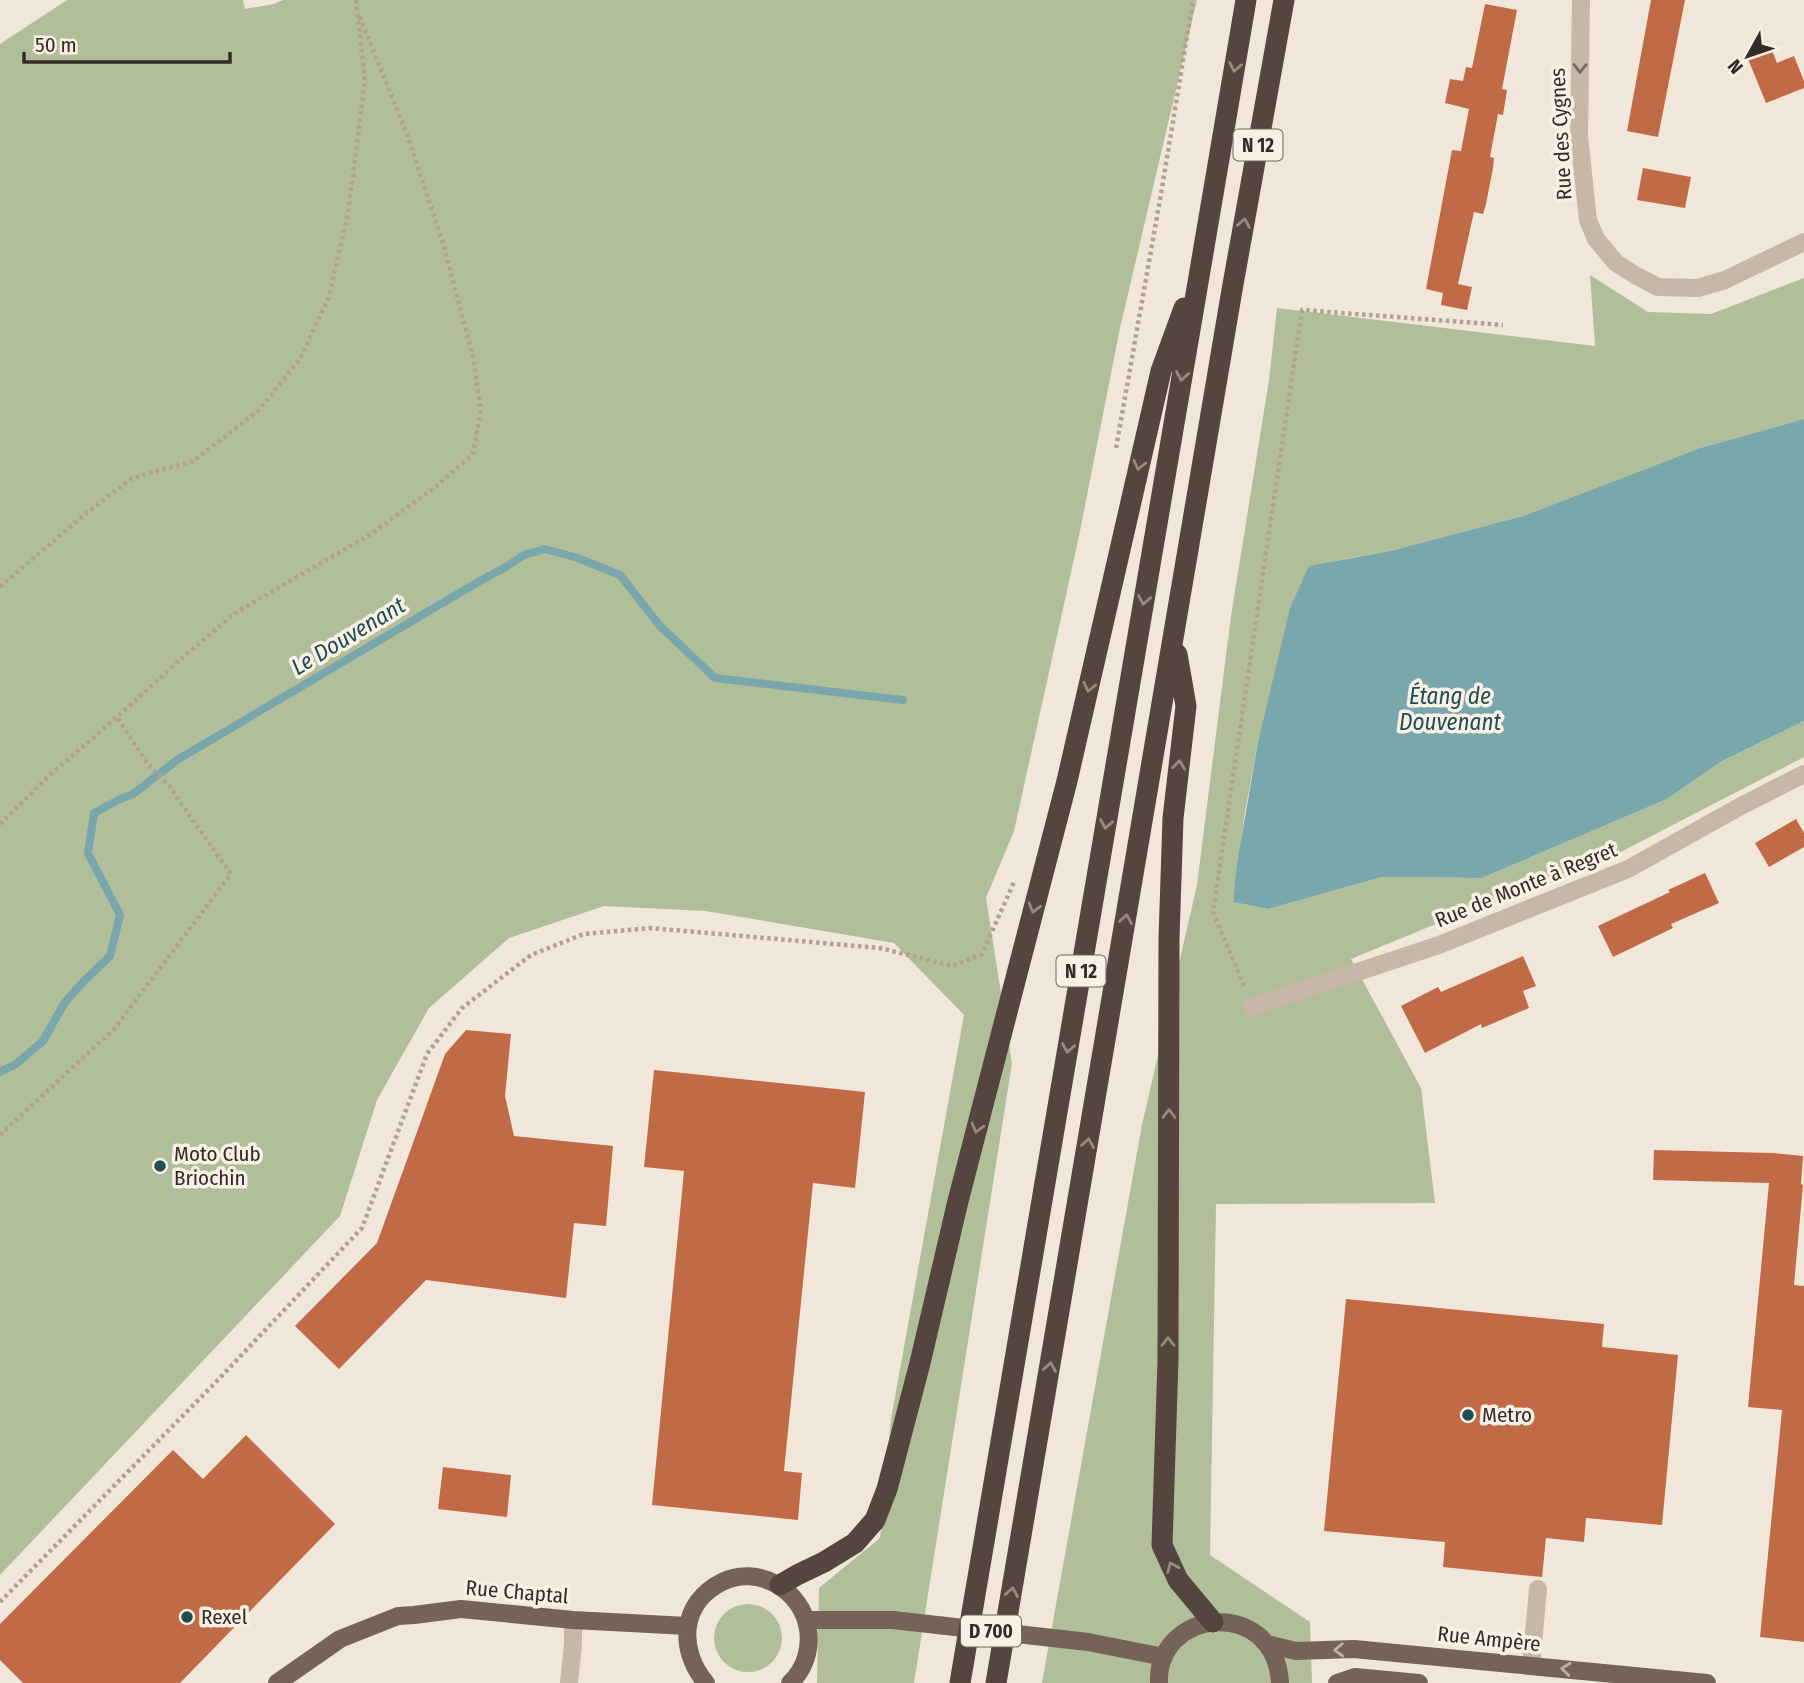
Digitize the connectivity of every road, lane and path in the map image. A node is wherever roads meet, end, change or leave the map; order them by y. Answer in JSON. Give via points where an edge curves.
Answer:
{"nodes":[{"id":1,"x":356,"y":0,"type":"edge"},
{"id":2,"x":1193,"y":0,"type":"edge"},
{"id":3,"x":1246,"y":0,"type":"edge"},
{"id":4,"x":1284,"y":0,"type":"edge"},
{"id":5,"x":1581,"y":0,"type":"edge"},
{"id":6,"x":359,"y":15,"type":"junction"},
{"id":7,"x":1804,"y":242,"type":"edge"},
{"id":8,"x":1202,"y":260,"type":"junction"},
{"id":9,"x":1503,"y":325,"type":"dead end"},
{"id":10,"x":1114,"y":460,"type":"dead end"},
{"id":11,"x":0,"y":587,"type":"edge"},
{"id":12,"x":1174,"y":637,"type":"junction"},
{"id":13,"x":117,"y":717,"type":"junction"},
{"id":14,"x":1804,"y":774,"type":"edge"},
{"id":15,"x":0,"y":824,"type":"edge"},
{"id":16,"x":1017,"y":874,"type":"dead end"},
{"id":17,"x":1252,"y":1007,"type":"joint"},
{"id":18,"x":0,"y":1135,"type":"edge"},
{"id":19,"x":780,"y":1585,"type":"junction"},
{"id":20,"x":1538,"y":1589,"type":"dead end"},
{"id":21,"x":0,"y":1602,"type":"edge"},
{"id":22,"x":573,"y":1620,"type":"junction"},
{"id":23,"x":807,"y":1620,"type":"junction"},
{"id":24,"x":1213,"y":1622,"type":"junction"},
{"id":25,"x":687,"y":1626,"type":"junction"},
{"id":26,"x":1266,"y":1643,"type":"junction"},
{"id":27,"x":1164,"y":1657,"type":"junction"},
{"id":28,"x":1531,"y":1666,"type":"junction"},
{"id":29,"x":277,"y":1683,"type":"edge"},
{"id":30,"x":569,"y":1683,"type":"edge"},
{"id":31,"x":706,"y":1683,"type":"edge"},
{"id":32,"x":790,"y":1683,"type":"edge"},
{"id":33,"x":960,"y":1683,"type":"edge"},
{"id":34,"x":996,"y":1683,"type":"edge"},
{"id":35,"x":1159,"y":1683,"type":"edge"},
{"id":36,"x":1280,"y":1683,"type":"edge"},
{"id":37,"x":1337,"y":1683,"type":"edge"},
{"id":38,"x":1419,"y":1683,"type":"edge"},
{"id":39,"x":1707,"y":1683,"type":"edge"}],
"edges":[{"from":1,"to":6,"type":"path"},
{"from":2,"to":10,"type":"path"},
{"from":3,"to":8,"type":"highway","number":"N 12","one_way":true},
{"from":12,"to":4,"type":"highway","number":"N 12","one_way":true},
{"from":5,"to":7,"type":"street","name":"Rue des Cygnes","one_way":true,"via":[[1579,136],[1588,220],[1596,239],[1616,263],[1658,287],[1698,288]]},
{"from":6,"to":11,"type":"path","via":[[365,80],[348,213],[329,297],[300,359],[258,411],[193,461],[132,478]]},
{"from":6,"to":13,"type":"path","via":[[443,243],[481,410],[473,454],[371,534],[236,613]]},
{"from":8,"to":19,"type":"highway","one_way":true,"via":[[1161,371],[1068,780],[887,1489],[875,1520],[855,1543]]},
{"from":8,"to":33,"type":"highway","number":"N 12","one_way":true},
{"from":9,"to":17,"type":"path","via":[[1302,310],[1213,912]]},
{"from":24,"to":12,"type":"highway","number":"N 12","one_way":true,"via":[[1178,1580],[1163,1545],[1169,925],[1173,818],[1186,706]]},
{"from":34,"to":12,"type":"highway","number":"N 12","one_way":true},
{"from":13,"to":15,"type":"path"},
{"from":13,"to":18,"type":"path","via":[[231,874],[114,1029]]},
{"from":14,"to":17,"type":"street","name":"Rue de Monte à Regret","via":[[1628,869],[1439,945]]},
{"from":16,"to":21,"type":"path","via":[[982,954],[952,966],[880,948],[650,929],[584,934],[531,955],[462,1008],[427,1054],[362,1228]]},
{"from":19,"to":23,"type":"main road"},
{"from":19,"to":25,"type":"main road","via":[[752,1577],[723,1581],[706,1592]]},
{"from":20,"to":28,"type":"street"},
{"from":22,"to":25,"type":"main road","name":"Rue Chaptal"},
{"from":22,"to":29,"type":"main road","name":"Rue Chaptal","via":[[461,1609],[398,1616],[340,1639]]},
{"from":22,"to":30,"type":"street"},
{"from":23,"to":27,"type":"main road","number":"D 700","via":[[893,1620],[1088,1642]]},
{"from":23,"to":32,"type":"main road","via":[[808,1652]]},
{"from":24,"to":26,"type":"main road","via":[[1242,1626]]},
{"from":24,"to":27,"type":"main road","via":[[1192,1628]]},
{"from":25,"to":31,"type":"main road","via":[[690,1658]]},
{"from":28,"to":26,"type":"main road","name":"Rue Ampère","one_way":true,"via":[[1354,1649],[1296,1651]]},
{"from":26,"to":36,"type":"main road","via":[[1275,1656]]},
{"from":27,"to":35,"type":"main road"},
{"from":39,"to":28,"type":"main road","name":"Rue Ampère","one_way":true},
{"from":37,"to":38,"type":"main road","via":[[1356,1677]]}]}
